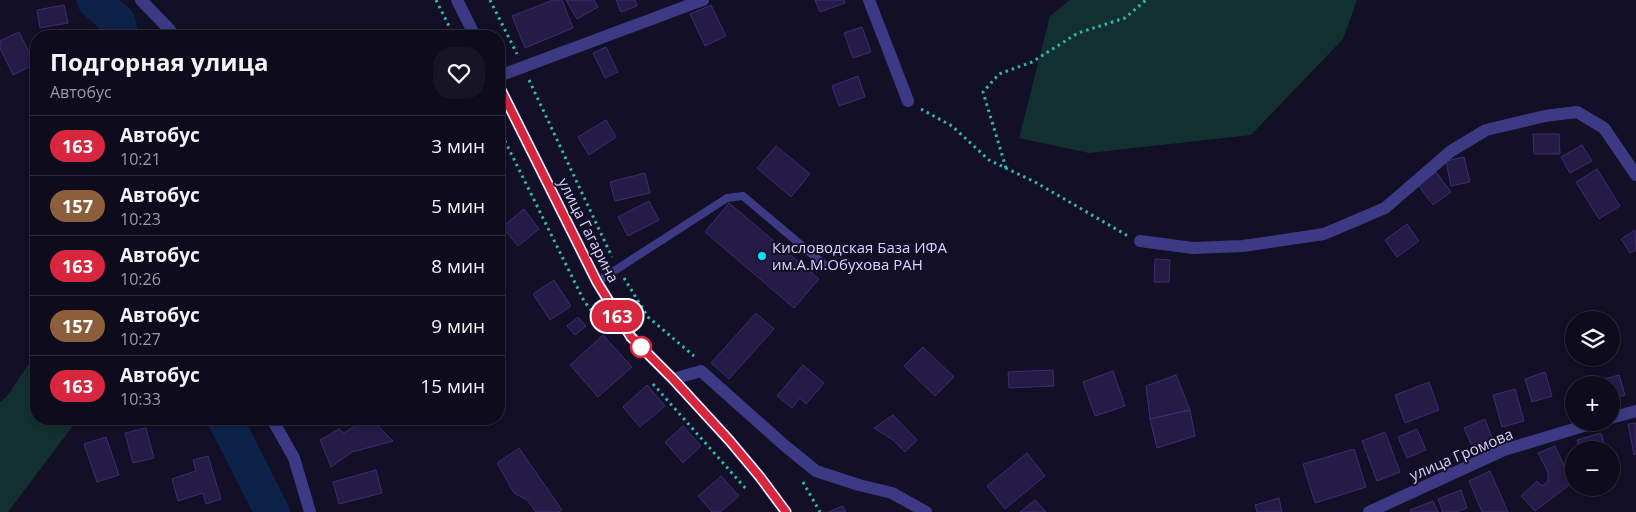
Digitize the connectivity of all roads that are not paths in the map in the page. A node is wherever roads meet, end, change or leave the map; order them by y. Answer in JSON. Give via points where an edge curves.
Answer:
{"nodes":[{"id":1,"x":141,"y":0,"type":"edge"},
{"id":2,"x":457,"y":0,"type":"edge"},
{"id":3,"x":703,"y":0,"type":"edge"},
{"id":4,"x":869,"y":0,"type":"edge"},
{"id":5,"x":170,"y":30,"type":"edge"},
{"id":6,"x":472,"y":30,"type":"edge"},
{"id":7,"x":505,"y":74,"type":"edge"},
{"id":8,"x":505,"y":98,"type":"edge"},
{"id":9,"x":908,"y":101,"type":"road end"},
{"id":10,"x":1636,"y":175,"type":"edge"},
{"id":11,"x":1140,"y":241,"type":"road end"},
{"id":12,"x":826,"y":266,"type":"dead end"},
{"id":13,"x":597,"y":282,"type":"junction"},
{"id":14,"x":673,"y":379,"type":"junction"},
{"id":15,"x":1636,"y":411,"type":"edge"},
{"id":16,"x":1620,"y":415,"type":"edge"},
{"id":17,"x":275,"y":425,"type":"edge"},
{"id":18,"x":1567,"y":431,"type":"edge"},
{"id":19,"x":310,"y":512,"type":"edge"},
{"id":20,"x":786,"y":512,"type":"edge"},
{"id":21,"x":926,"y":512,"type":"edge"},
{"id":22,"x":1369,"y":512,"type":"edge"}],
"edges":[{"from":1,"to":5,"type":"street"},
{"from":2,"to":6,"type":"street"},
{"from":3,"to":7,"type":"street"},
{"from":4,"to":9,"type":"street"},
{"from":8,"to":13,"type":"street","name":"улица Гагарина"},
{"from":10,"to":11,"type":"street","via":[[1604,128],[1577,112],[1546,116],[1486,130],[1451,151],[1385,208],[1324,234],[1243,246],[1193,248]]},
{"from":12,"to":13,"type":"lane","via":[[743,196],[727,198]]},
{"from":13,"to":14,"type":"street","name":"улица Гагарина","via":[[631,337]]},
{"from":14,"to":20,"type":"street","name":"улица Гагарина","via":[[729,440]]},
{"from":14,"to":21,"type":"street","via":[[701,371],[816,471],[892,493]]},
{"from":15,"to":16,"type":"street"},
{"from":17,"to":19,"type":"street","via":[[294,458]]},
{"from":18,"to":22,"type":"street","name":"улица Громова","via":[[1504,450]]}]}
